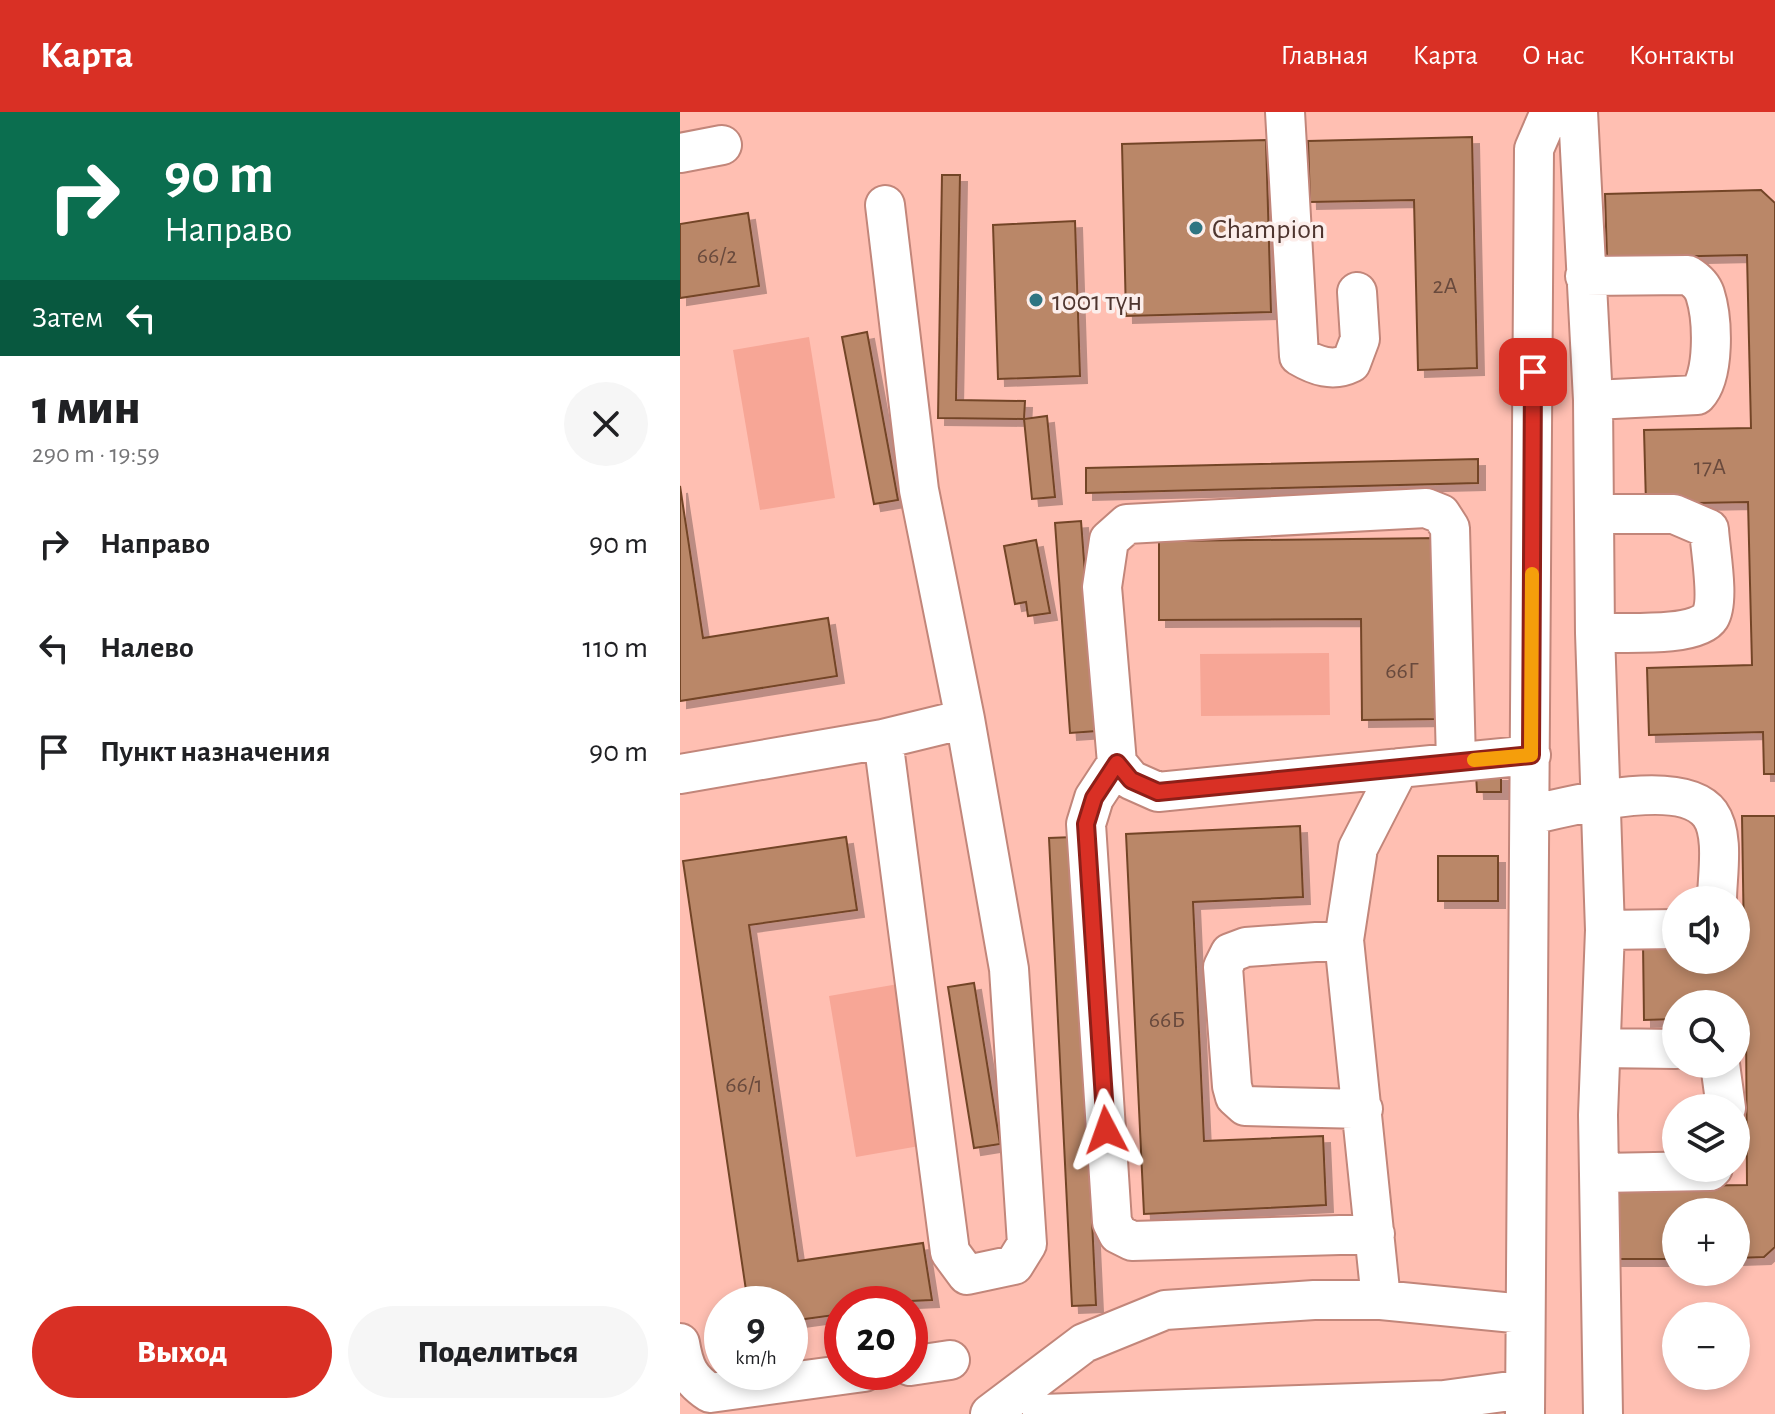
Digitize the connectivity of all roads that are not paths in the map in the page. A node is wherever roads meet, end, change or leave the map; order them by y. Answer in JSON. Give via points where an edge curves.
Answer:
{"nodes":[{"id":1,"x":1285,"y":112,"type":"edge"},
{"id":2,"x":1550,"y":112,"type":"edge"},
{"id":3,"x":1578,"y":112,"type":"edge"},
{"id":4,"x":722,"y":145,"type":"dead end"},
{"id":5,"x":680,"y":153,"type":"edge"},
{"id":6,"x":885,"y":205,"type":"dead end"},
{"id":7,"x":1585,"y":276,"type":"junction"},
{"id":8,"x":1357,"y":292,"type":"dead end"},
{"id":9,"x":1593,"y":400,"type":"junction"},
{"id":10,"x":1594,"y":514,"type":"junction"},
{"id":11,"x":1595,"y":633,"type":"junction"},
{"id":12,"x":965,"y":719,"type":"junction"},
{"id":13,"x":883,"y":739,"type":"junction"},
{"id":14,"x":1531,"y":755,"type":"junction"},
{"id":15,"x":1456,"y":762,"type":"junction"},
{"id":16,"x":1117,"y":763,"type":"junction"},
{"id":17,"x":1399,"y":768,"type":"junction"},
{"id":18,"x":680,"y":774,"type":"edge"},
{"id":19,"x":1601,"y":798,"type":"junction"},
{"id":20,"x":1531,"y":815,"type":"junction"},
{"id":21,"x":1717,"y":886,"type":"edge"},
{"id":22,"x":1662,"y":929,"type":"edge"},
{"id":23,"x":1605,"y":930,"type":"junction"},
{"id":24,"x":1344,"y":940,"type":"junction"},
{"id":25,"x":1601,"y":1048,"type":"junction"},
{"id":26,"x":1662,"y":1049,"type":"edge"},
{"id":27,"x":1363,"y":1109,"type":"junction"},
{"id":28,"x":1662,"y":1172,"type":"edge"},
{"id":29,"x":1599,"y":1173,"type":"junction"},
{"id":30,"x":1375,"y":1234,"type":"junction"},
{"id":31,"x":1381,"y":1300,"type":"junction"},
{"id":32,"x":1524,"y":1314,"type":"junction"},
{"id":33,"x":681,"y":1360,"type":"edge"},
{"id":34,"x":950,"y":1360,"type":"dead end"},
{"id":35,"x":928,"y":1363,"type":"edge"},
{"id":36,"x":824,"y":1377,"type":"edge"},
{"id":37,"x":1525,"y":1402,"type":"edge"},
{"id":38,"x":1444,"y":1407,"type":"edge"},
{"id":39,"x":990,"y":1414,"type":"edge"},
{"id":40,"x":1042,"y":1414,"type":"edge"},
{"id":41,"x":1603,"y":1414,"type":"edge"}],
"edges":[{"from":1,"to":8,"type":"lane","via":[[1299,356],[1317,366],[1341,368],[1351,363],[1360,339]]},
{"from":2,"to":14,"type":"lane","via":[[1534,149]]},
{"from":3,"to":7,"type":"lane"},
{"from":4,"to":5,"type":"lane"},
{"from":6,"to":12,"type":"lane","via":[[919,490]]},
{"from":7,"to":9,"type":"lane"},
{"from":7,"to":9,"type":"lane","via":[[1688,275],[1705,294],[1711,345],[1706,385],[1697,395]]},
{"from":9,"to":10,"type":"lane"},
{"from":10,"to":11,"type":"lane"},
{"from":10,"to":11,"type":"lane","via":[[1674,514],[1709,529],[1714,601],[1710,617],[1695,630]]},
{"from":11,"to":19,"type":"lane"},
{"from":12,"to":13,"type":"lane"},
{"from":12,"to":13,"type":"lane","via":[[1009,969],[1027,1244],[1014,1265],[967,1275],[950,1252]]},
{"from":13,"to":18,"type":"lane"},
{"from":14,"to":15,"type":"lane"},
{"from":14,"to":20,"type":"lane"},
{"from":15,"to":16,"type":"lane","via":[[1450,528],[1441,514],[1426,508],[1127,524],[1109,540],[1102,587]]},
{"from":15,"to":17,"type":"lane"},
{"from":16,"to":17,"type":"lane","via":[[1131,780],[1158,792]]},
{"from":16,"to":30,"type":"lane","via":[[1094,798],[1086,824],[1112,1222],[1118,1234],[1132,1241]]},
{"from":17,"to":24,"type":"lane","via":[[1358,848]]},
{"from":19,"to":20,"type":"lane"},
{"from":19,"to":21,"type":"lane","via":[[1674,797],[1710,814],[1718,834]]},
{"from":19,"to":23,"type":"lane"},
{"from":20,"to":32,"type":"lane"},
{"from":22,"to":23,"type":"lane"},
{"from":23,"to":25,"type":"lane"},
{"from":24,"to":27,"type":"lane"},
{"from":24,"to":27,"type":"lane","via":[[1246,947],[1230,953],[1223,967],[1232,1086],[1245,1106]]},
{"from":25,"to":26,"type":"lane"},
{"from":25,"to":29,"type":"lane"},
{"from":27,"to":30,"type":"lane"},
{"from":28,"to":29,"type":"lane"},
{"from":29,"to":41,"type":"lane"},
{"from":30,"to":31,"type":"lane"},
{"from":31,"to":32,"type":"lane"},
{"from":31,"to":39,"type":"lane","via":[[1165,1310],[1084,1343]]},
{"from":32,"to":37,"type":"lane"},
{"from":33,"to":36,"type":"lane","via":[[694,1382],[710,1393]]},
{"from":34,"to":35,"type":"lane"},
{"from":37,"to":38,"type":"lane"},
{"from":38,"to":40,"type":"lane"}]}
